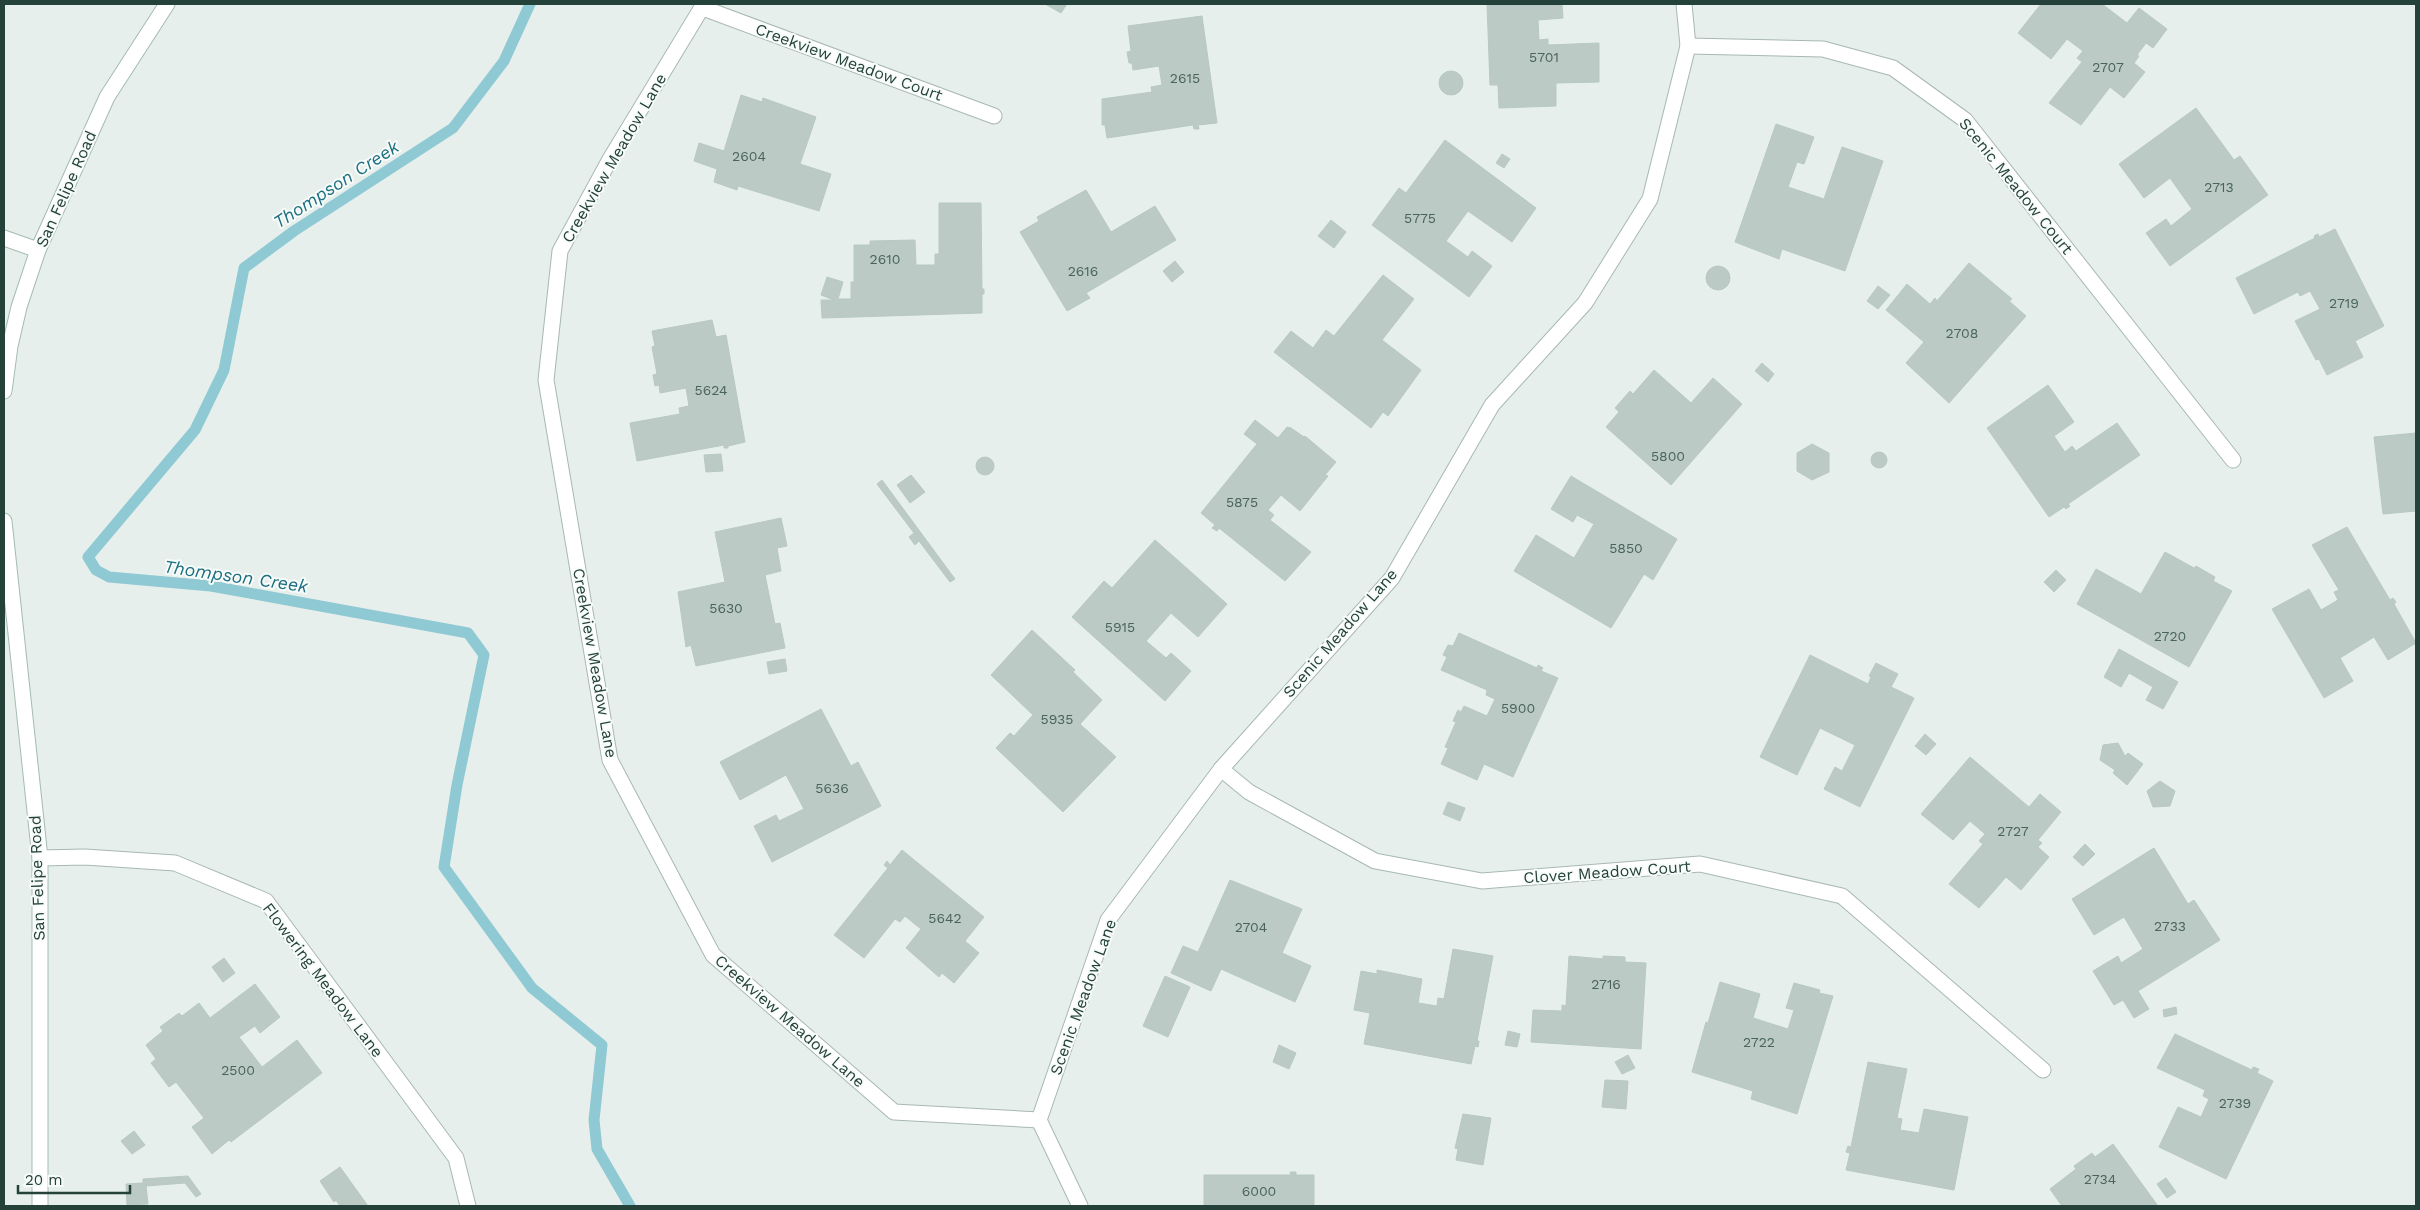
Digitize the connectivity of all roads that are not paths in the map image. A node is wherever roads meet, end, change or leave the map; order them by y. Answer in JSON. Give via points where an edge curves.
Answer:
{"nodes":[{"id":1,"x":167,"y":4,"type":"edge"},
{"id":2,"x":1684,"y":4,"type":"edge"},
{"id":3,"x":704,"y":6,"type":"edge"},
{"id":4,"x":1688,"y":46,"type":"junction"},
{"id":5,"x":994,"y":116,"type":"dead end"},
{"id":6,"x":4,"y":238,"type":"edge"},
{"id":7,"x":38,"y":250,"type":"junction"},
{"id":8,"x":4,"y":391,"type":"edge"},
{"id":9,"x":2234,"y":460,"type":"dead end"},
{"id":10,"x":4,"y":521,"type":"edge"},
{"id":11,"x":1221,"y":768,"type":"junction"},
{"id":12,"x":40,"y":858,"type":"junction"},
{"id":13,"x":2043,"y":1070,"type":"dead end"},
{"id":14,"x":1039,"y":1120,"type":"junction"},
{"id":15,"x":40,"y":1206,"type":"edge"},
{"id":16,"x":468,"y":1206,"type":"edge"},
{"id":17,"x":1080,"y":1206,"type":"edge"}],
"edges":[{"from":1,"to":7,"type":"street","name":"San Felipe Road","via":[[107,97]]},
{"from":2,"to":4,"type":"street","name":"Scenic Meadow Lane"},
{"from":3,"to":5,"type":"street","name":"Creekview Meadow Court"},
{"from":3,"to":14,"type":"street","name":"Creekview Meadow Lane","via":[[609,161],[560,251],[546,380],[610,760],[712,955],[894,1112]]},
{"from":4,"to":9,"type":"street","name":"Scenic Meadow Court","via":[[1823,49],[1893,68],[1965,120]]},
{"from":4,"to":11,"type":"street","name":"Scenic Meadow Lane","via":[[1650,200],[1585,302],[1492,405],[1392,578]]},
{"from":6,"to":7,"type":"street"},
{"from":7,"to":8,"type":"street","name":"San Felipe Road","via":[[17,315]]},
{"from":10,"to":12,"type":"street","name":"San Felipe Road"},
{"from":11,"to":13,"type":"street","name":"Clover Meadow Court","via":[[1249,792],[1375,861],[1482,881],[1700,864],[1842,896]]},
{"from":11,"to":14,"type":"street","name":"Scenic Meadow Lane","via":[[1108,920]]},
{"from":12,"to":15,"type":"street","name":"San Felipe Road"},
{"from":12,"to":16,"type":"street","name":"Flowering Meadow Lane","via":[[85,857],[175,863],[266,901],[456,1158]]},
{"from":14,"to":17,"type":"street"}]}
